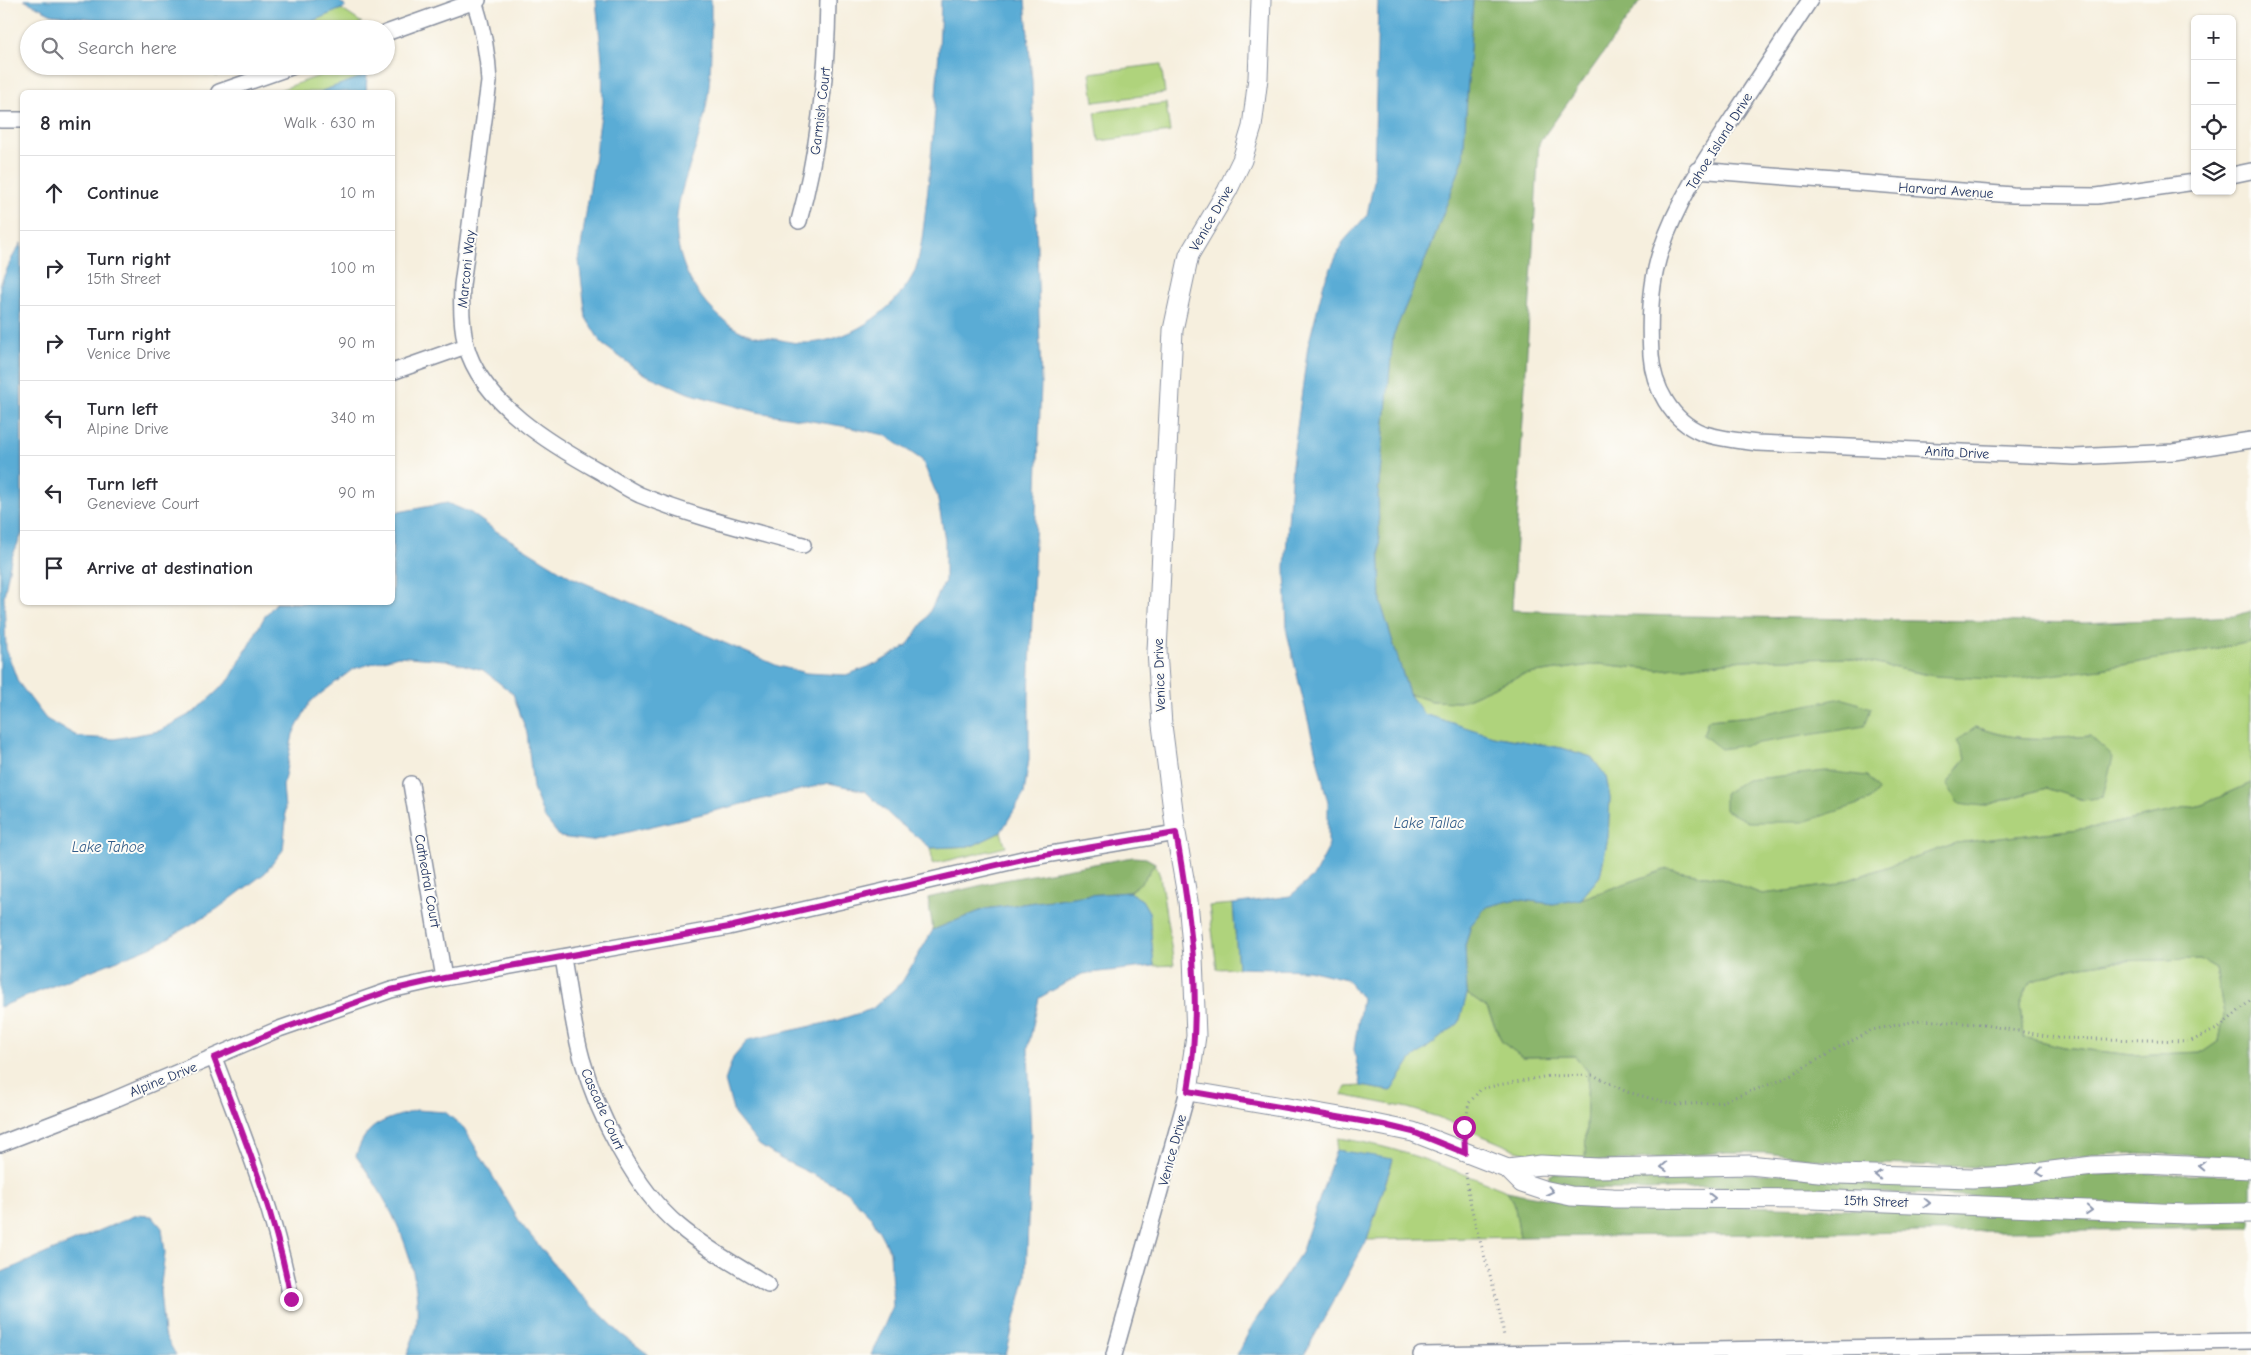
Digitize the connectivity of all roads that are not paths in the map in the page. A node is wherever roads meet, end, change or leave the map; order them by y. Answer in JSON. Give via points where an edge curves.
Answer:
{"nodes":[{"id":1,"x":476,"y":0,"type":"edge"},
{"id":2,"x":828,"y":0,"type":"edge"},
{"id":3,"x":1261,"y":0,"type":"edge"},
{"id":4,"x":1810,"y":0,"type":"edge"},
{"id":5,"x":395,"y":30,"type":"edge"},
{"id":6,"x":268,"y":75,"type":"edge"},
{"id":7,"x":225,"y":90,"type":"edge"},
{"id":8,"x":0,"y":120,"type":"edge"},
{"id":9,"x":20,"y":120,"type":"edge"},
{"id":10,"x":1697,"y":170,"type":"junction"},
{"id":11,"x":2251,"y":171,"type":"edge"},
{"id":12,"x":2236,"y":174,"type":"edge"},
{"id":13,"x":2191,"y":183,"type":"edge"},
{"id":14,"x":799,"y":221,"type":"dead end"},
{"id":15,"x":466,"y":346,"type":"junction"},
{"id":16,"x":395,"y":371,"type":"edge"},
{"id":17,"x":1671,"y":409,"type":"joint"},
{"id":18,"x":2251,"y":440,"type":"edge"},
{"id":19,"x":804,"y":545,"type":"dead end"},
{"id":20,"x":411,"y":784,"type":"dead end"},
{"id":21,"x":1176,"y":833,"type":"junction"},
{"id":22,"x":564,"y":958,"type":"junction"},
{"id":23,"x":444,"y":978,"type":"junction"},
{"id":24,"x":214,"y":1058,"type":"junction"},
{"id":25,"x":1188,"y":1091,"type":"junction"},
{"id":26,"x":0,"y":1144,"type":"edge"},
{"id":27,"x":1508,"y":1169,"type":"junction"},
{"id":28,"x":2251,"y":1169,"type":"edge"},
{"id":29,"x":2251,"y":1213,"type":"edge"},
{"id":30,"x":768,"y":1285,"type":"dead end"},
{"id":31,"x":291,"y":1299,"type":"dead end"},
{"id":32,"x":2251,"y":1340,"type":"edge"},
{"id":33,"x":1600,"y":1353,"type":"edge"},
{"id":34,"x":1114,"y":1355,"type":"edge"},
{"id":35,"x":1421,"y":1355,"type":"edge"}],
"edges":[{"from":1,"to":5,"type":"street"},
{"from":1,"to":15,"type":"street","name":"Marconi Way","via":[[488,54],[489,82],[462,285],[461,316]]},
{"from":2,"to":14,"type":"street","name":"Garmish Court","via":[[822,112],[812,173]]},
{"from":3,"to":21,"type":"street","name":"Venice Drive","via":[[1258,78],[1252,127],[1242,160],[1227,191],[1189,254],[1173,330],[1157,651]]},
{"from":4,"to":10,"type":"street","name":"Tahoe Island Drive"},
{"from":6,"to":7,"type":"street"},
{"from":8,"to":9,"type":"street"},
{"from":10,"to":13,"type":"street","name":"Harvard Avenue","via":[[2013,195],[2097,196]]},
{"from":10,"to":17,"type":"street","name":"Tahoe Island Drive","via":[[1661,250],[1652,288],[1652,366],[1658,389]]},
{"from":11,"to":12,"type":"street"},
{"from":15,"to":16,"type":"street"},
{"from":15,"to":19,"type":"street","name":"Marconi Way","via":[[492,394],[532,429],[578,459],[639,494],[705,518]]},
{"from":17,"to":18,"type":"street","name":"Anita Drive","via":[[1701,432],[1758,443],[2075,457],[2174,452]]},
{"from":20,"to":23,"type":"street","name":"Cathedral Court"},
{"from":21,"to":22,"type":"street","name":"Alpine Drive","via":[[1027,858],[729,927]]},
{"from":21,"to":25,"type":"street","name":"Venice Drive","via":[[1188,901],[1196,998],[1196,1036]]},
{"from":22,"to":23,"type":"street","name":"Alpine Drive"},
{"from":22,"to":30,"type":"street","name":"Cascade Court","via":[[582,1060],[622,1153],[649,1194],[678,1225]]},
{"from":23,"to":24,"type":"street","name":"Alpine Drive","via":[[343,1005]]},
{"from":24,"to":26,"type":"street","name":"Alpine Drive"},
{"from":24,"to":31,"type":"street","via":[[270,1209]]},
{"from":25,"to":27,"type":"street","name":"15th Street","via":[[1413,1132]]},
{"from":25,"to":34,"type":"street","name":"Venice Drive"},
{"from":28,"to":27,"type":"street","name":"15th Street","one_way":true,"via":[[2144,1164],[1972,1178],[1838,1174],[1749,1165],[1608,1168],[1542,1165]]},
{"from":27,"to":29,"type":"street","name":"15th Street","one_way":true,"via":[[1522,1183],[1571,1196],[1812,1199],[2186,1214]]},
{"from":32,"to":33,"type":"street"},
{"from":33,"to":35,"type":"street"}]}
